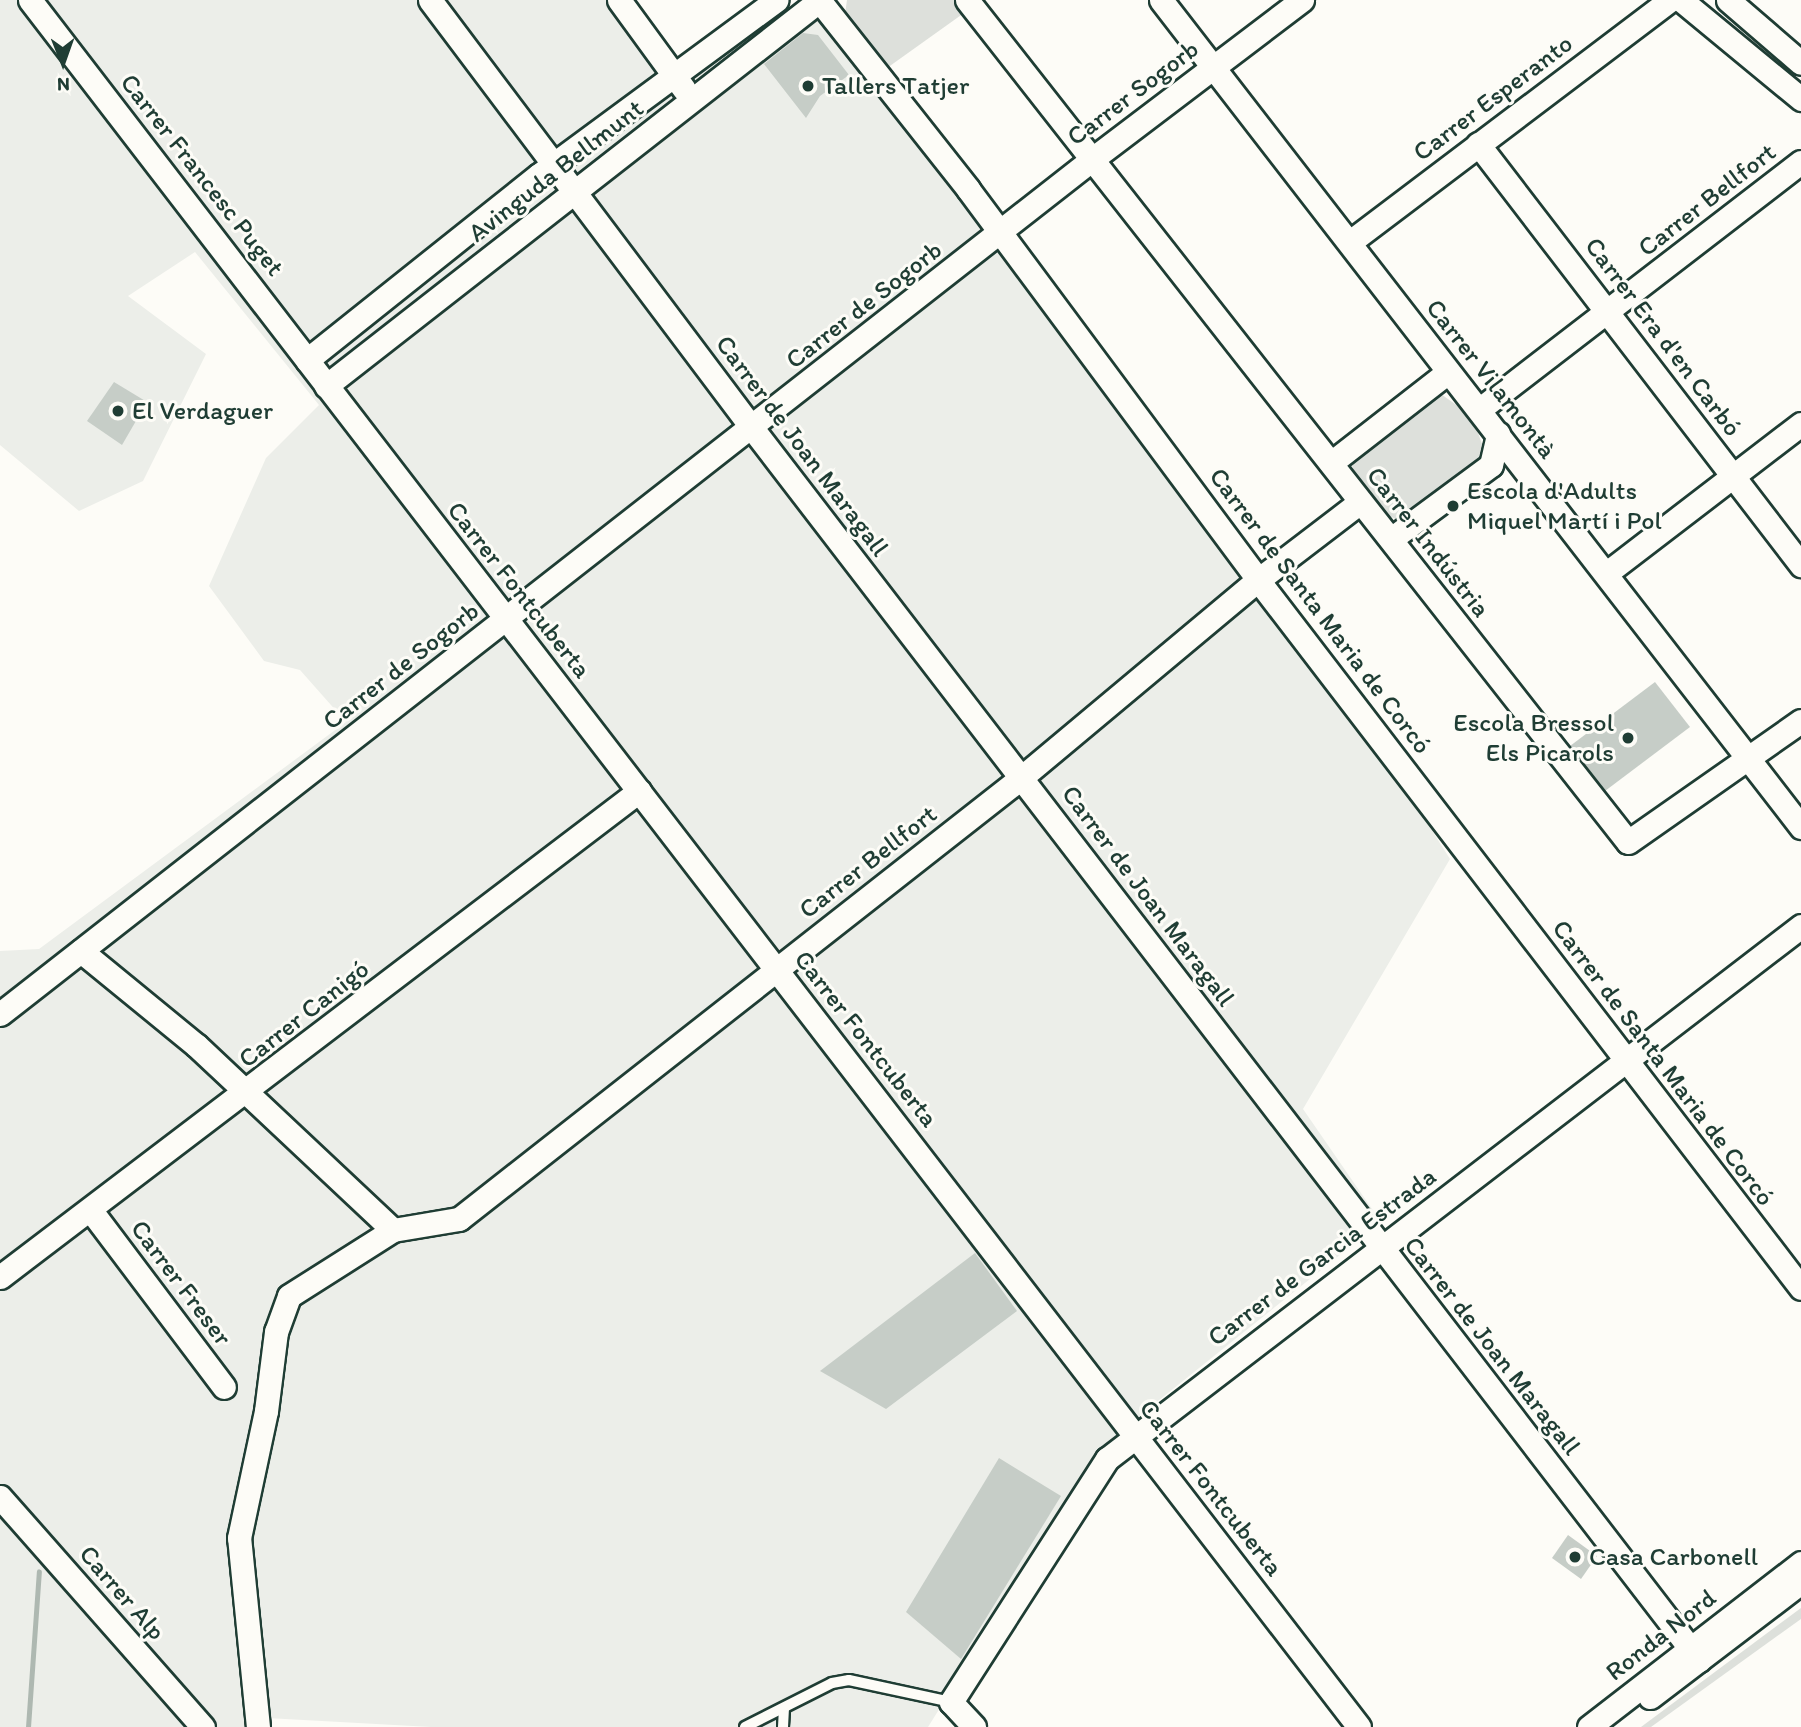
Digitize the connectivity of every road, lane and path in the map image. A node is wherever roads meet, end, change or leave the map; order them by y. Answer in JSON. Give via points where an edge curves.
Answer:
{"nodes":[{"id":1,"x":30,"y":0,"type":"edge"},
{"id":2,"x":619,"y":0,"type":"edge"},
{"id":3,"x":776,"y":0,"type":"edge"},
{"id":4,"x":820,"y":0,"type":"edge"},
{"id":5,"x":967,"y":0,"type":"edge"},
{"id":6,"x":1161,"y":0,"type":"edge"},
{"id":7,"x":1302,"y":0,"type":"edge"},
{"id":8,"x":1670,"y":0,"type":"edge"},
{"id":9,"x":1681,"y":0,"type":"edge"},
{"id":10,"x":1728,"y":0,"type":"edge"},
{"id":11,"x":443,"y":4,"type":"edge"},
{"id":12,"x":1801,"y":63,"type":"edge"},
{"id":13,"x":1213,"y":67,"type":"junction"},
{"id":14,"x":675,"y":76,"type":"junction"},
{"id":15,"x":1801,"y":99,"type":"edge"},
{"id":16,"x":692,"y":100,"type":"junction"},
{"id":17,"x":1478,"y":144,"type":"junction"},
{"id":18,"x":1091,"y":160,"type":"junction"},
{"id":19,"x":1801,"y":162,"type":"edge"},
{"id":20,"x":554,"y":164,"type":"junction"},
{"id":21,"x":575,"y":191,"type":"junction"},
{"id":22,"x":1001,"y":233,"type":"junction"},
{"id":23,"x":1350,"y":242,"type":"junction"},
{"id":24,"x":1610,"y":311,"type":"junction"},
{"id":25,"x":307,"y":360,"type":"junction"},
{"id":26,"x":1448,"y":372,"type":"junction"},
{"id":27,"x":326,"y":386,"type":"junction"},
{"id":28,"x":1480,"y":409,"type":"junction"},
{"id":29,"x":1801,"y":424,"type":"edge"},
{"id":30,"x":752,"y":428,"type":"junction"},
{"id":31,"x":1498,"y":435,"type":"junction"},
{"id":32,"x":1331,"y":463,"type":"junction"},
{"id":33,"x":1733,"y":476,"type":"junction"},
{"id":34,"x":1360,"y":502,"type":"junction"},
{"id":35,"x":1391,"y":540,"type":"junction"},
{"id":36,"x":1801,"y":565,"type":"edge"},
{"id":37,"x":1608,"y":572,"type":"junction"},
{"id":38,"x":1258,"y":580,"type":"junction"},
{"id":39,"x":506,"y":619,"type":"junction"},
{"id":40,"x":1801,"y":721,"type":"edge"},
{"id":41,"x":1751,"y":760,"type":"junction"},
{"id":42,"x":1022,"y":777,"type":"junction"},
{"id":43,"x":639,"y":791,"type":"junction"},
{"id":44,"x":1801,"y":827,"type":"edge"},
{"id":45,"x":1801,"y":926,"type":"edge"},
{"id":46,"x":81,"y":951,"type":"junction"},
{"id":47,"x":777,"y":970,"type":"junction"},
{"id":48,"x":0,"y":1014,"type":"edge"},
{"id":49,"x":1625,"y":1061,"type":"junction"},
{"id":50,"x":245,"y":1095,"type":"junction"},
{"id":51,"x":92,"y":1212,"type":"junction"},
{"id":52,"x":393,"y":1230,"type":"junction"},
{"id":53,"x":1381,"y":1248,"type":"junction"},
{"id":54,"x":0,"y":1277,"type":"edge"},
{"id":55,"x":1801,"y":1288,"type":"edge"},
{"id":56,"x":224,"y":1387,"type":"dead end"},
{"id":57,"x":1135,"y":1435,"type":"junction"},
{"id":58,"x":0,"y":1497,"type":"edge"},
{"id":59,"x":1801,"y":1563,"type":"edge"},
{"id":60,"x":1801,"y":1582,"type":"edge"},
{"id":61,"x":1694,"y":1653,"type":"junction"},
{"id":62,"x":951,"y":1702,"type":"junction"},
{"id":63,"x":784,"y":1708,"type":"junction"},
{"id":64,"x":202,"y":1727,"type":"edge"},
{"id":65,"x":258,"y":1727,"type":"edge"},
{"id":66,"x":745,"y":1727,"type":"edge"},
{"id":67,"x":783,"y":1727,"type":"edge"},
{"id":68,"x":963,"y":1727,"type":"edge"},
{"id":69,"x":974,"y":1727,"type":"edge"},
{"id":70,"x":1359,"y":1727,"type":"edge"},
{"id":71,"x":1590,"y":1727,"type":"edge"},
{"id":72,"x":1612,"y":1727,"type":"edge"}],
"edges":[{"from":1,"to":25,"type":"street","name":"Carrer Francesc Puget"},
{"from":2,"to":14,"type":"street"},
{"from":3,"to":14,"type":"street","name":"Avinguda Bellmunt"},
{"from":4,"to":16,"type":"street","name":"Avinguda Bellmunt"},
{"from":4,"to":22,"type":"street","name":"Carrer de Santa Maria de Corcó"},
{"from":5,"to":18,"type":"street","name":"Carrer Indústria"},
{"from":6,"to":13,"type":"street","name":"Carrer Vilamontà"},
{"from":7,"to":13,"type":"street","name":"Carrer Sogorb"},
{"from":8,"to":17,"type":"street","name":"Carrer Esperanto"},
{"from":9,"to":15,"type":"street"},
{"from":10,"to":12,"type":"street"},
{"from":11,"to":20,"type":"street","name":"Carrer de Joan Maragall"},
{"from":13,"to":18,"type":"street","name":"Carrer Sogorb"},
{"from":13,"to":23,"type":"street","name":"Carrer Vilamontà"},
{"from":14,"to":16,"type":"street"},
{"from":14,"to":20,"type":"street","name":"Avinguda Bellmunt"},
{"from":16,"to":21,"type":"street","name":"Avinguda Bellmunt"},
{"from":17,"to":23,"type":"street","name":"Carrer Esperanto"},
{"from":17,"to":24,"type":"street","name":"Carrer Era d'en Carbó"},
{"from":18,"to":22,"type":"street","name":"Carrer Sogorb"},
{"from":18,"to":32,"type":"street","name":"Carrer Indústria"},
{"from":19,"to":24,"type":"street","name":"Carrer Bellfort"},
{"from":20,"to":21,"type":"street","name":"Carrer de Joan Maragall"},
{"from":20,"to":25,"type":"street","name":"Avinguda Bellmunt"},
{"from":21,"to":27,"type":"street","name":"Avinguda Bellmunt"},
{"from":21,"to":30,"type":"street","name":"Carrer de Joan Maragall"},
{"from":22,"to":30,"type":"street","name":"Carrer de Sogorb"},
{"from":22,"to":38,"type":"street","name":"Carrer de Santa Maria de Corcó"},
{"from":23,"to":26,"type":"street","name":"Carrer Vilamontà"},
{"from":24,"to":28,"type":"street","name":"Carrer Bellfort"},
{"from":24,"to":33,"type":"street","name":"Carrer Era d'en Carbó"},
{"from":25,"to":27,"type":"street","name":"Carrer Francesc Puget"},
{"from":26,"to":28,"type":"street","name":"Carrer Vilamontà"},
{"from":26,"to":32,"type":"street"},
{"from":27,"to":39,"type":"street","name":"Carrer Fontcuberta"},
{"from":28,"to":31,"type":"street","name":"Carrer Vilamontà"},
{"from":29,"to":33,"type":"street"},
{"from":30,"to":39,"type":"street","name":"Carrer de Sogorb"},
{"from":30,"to":42,"type":"street","name":"Carrer de Joan Maragall"},
{"from":31,"to":35,"type":"street","via":[[1491,465]]},
{"from":31,"to":37,"type":"street","name":"Carrer Vilamontà"},
{"from":32,"to":34,"type":"street","name":"Carrer Indústria"},
{"from":33,"to":36,"type":"street","name":"Carrer Era d'en Carbó"},
{"from":33,"to":37,"type":"street"},
{"from":34,"to":35,"type":"street","name":"Carrer Indústria"},
{"from":34,"to":38,"type":"street","name":"Carrer Bellfort"},
{"from":35,"to":41,"type":"street","name":"Carrer Indústria","via":[[1628,842]]},
{"from":37,"to":41,"type":"street","name":"Carrer Vilamontà"},
{"from":38,"to":42,"type":"street","name":"Carrer Bellfort"},
{"from":38,"to":49,"type":"street","name":"Carrer de Santa Maria de Corcó"},
{"from":39,"to":43,"type":"street","name":"Carrer Fontcuberta"},
{"from":39,"to":46,"type":"street","name":"Carrer de Sogorb"},
{"from":40,"to":41,"type":"street"},
{"from":41,"to":44,"type":"street","name":"Carrer Vilamontà"},
{"from":42,"to":47,"type":"street","name":"Carrer Bellfort"},
{"from":42,"to":53,"type":"street","name":"Carrer de Joan Maragall"},
{"from":43,"to":47,"type":"street","name":"Carrer Fontcuberta"},
{"from":43,"to":50,"type":"street","name":"Carrer Canigó"},
{"from":45,"to":49,"type":"street","name":"Carrer de Garcia Estrada"},
{"from":46,"to":48,"type":"street","name":"Carrer de Sogorb"},
{"from":46,"to":50,"type":"street","via":[[195,1045]]},
{"from":47,"to":52,"type":"street","name":"Carrer Bellfort","via":[[459,1219]]},
{"from":47,"to":57,"type":"street","name":"Carrer Fontcuberta"},
{"from":49,"to":53,"type":"street","name":"Carrer de Garcia Estrada"},
{"from":49,"to":55,"type":"street","name":"Carrer de Santa Maria de Corcó"},
{"from":50,"to":51,"type":"street","name":"Carrer Canigó"},
{"from":50,"to":52,"type":"street"},
{"from":51,"to":54,"type":"street","name":"Carrer Canigó"},
{"from":51,"to":56,"type":"street","name":"Carrer Freser"},
{"from":52,"to":65,"type":"street","via":[[289,1296],[276,1332],[266,1411],[239,1538]]},
{"from":53,"to":57,"type":"street","name":"Carrer de Garcia Estrada"},
{"from":53,"to":61,"type":"street","name":"Carrer de Joan Maragall"},
{"from":57,"to":62,"type":"street","name":"Carrer de Garcia Estrada","via":[[1107,1459]]},
{"from":57,"to":70,"type":"street","name":"Carrer Fontcuberta"},
{"from":58,"to":64,"type":"street","name":"Carrer Alp"},
{"from":59,"to":61,"type":"street","name":"Ronda Nord"},
{"from":60,"to":61,"type":"street","name":"Ronda Nord"},
{"from":61,"to":71,"type":"street","name":"Ronda Nord"},
{"from":61,"to":72,"type":"street","name":"Ronda Nord"},
{"from":62,"to":63,"type":"lane","via":[[849,1680]]},
{"from":62,"to":68,"type":"street"},
{"from":62,"to":69,"type":"street"},
{"from":63,"to":66,"type":"lane"},
{"from":63,"to":67,"type":"lane"}]}
